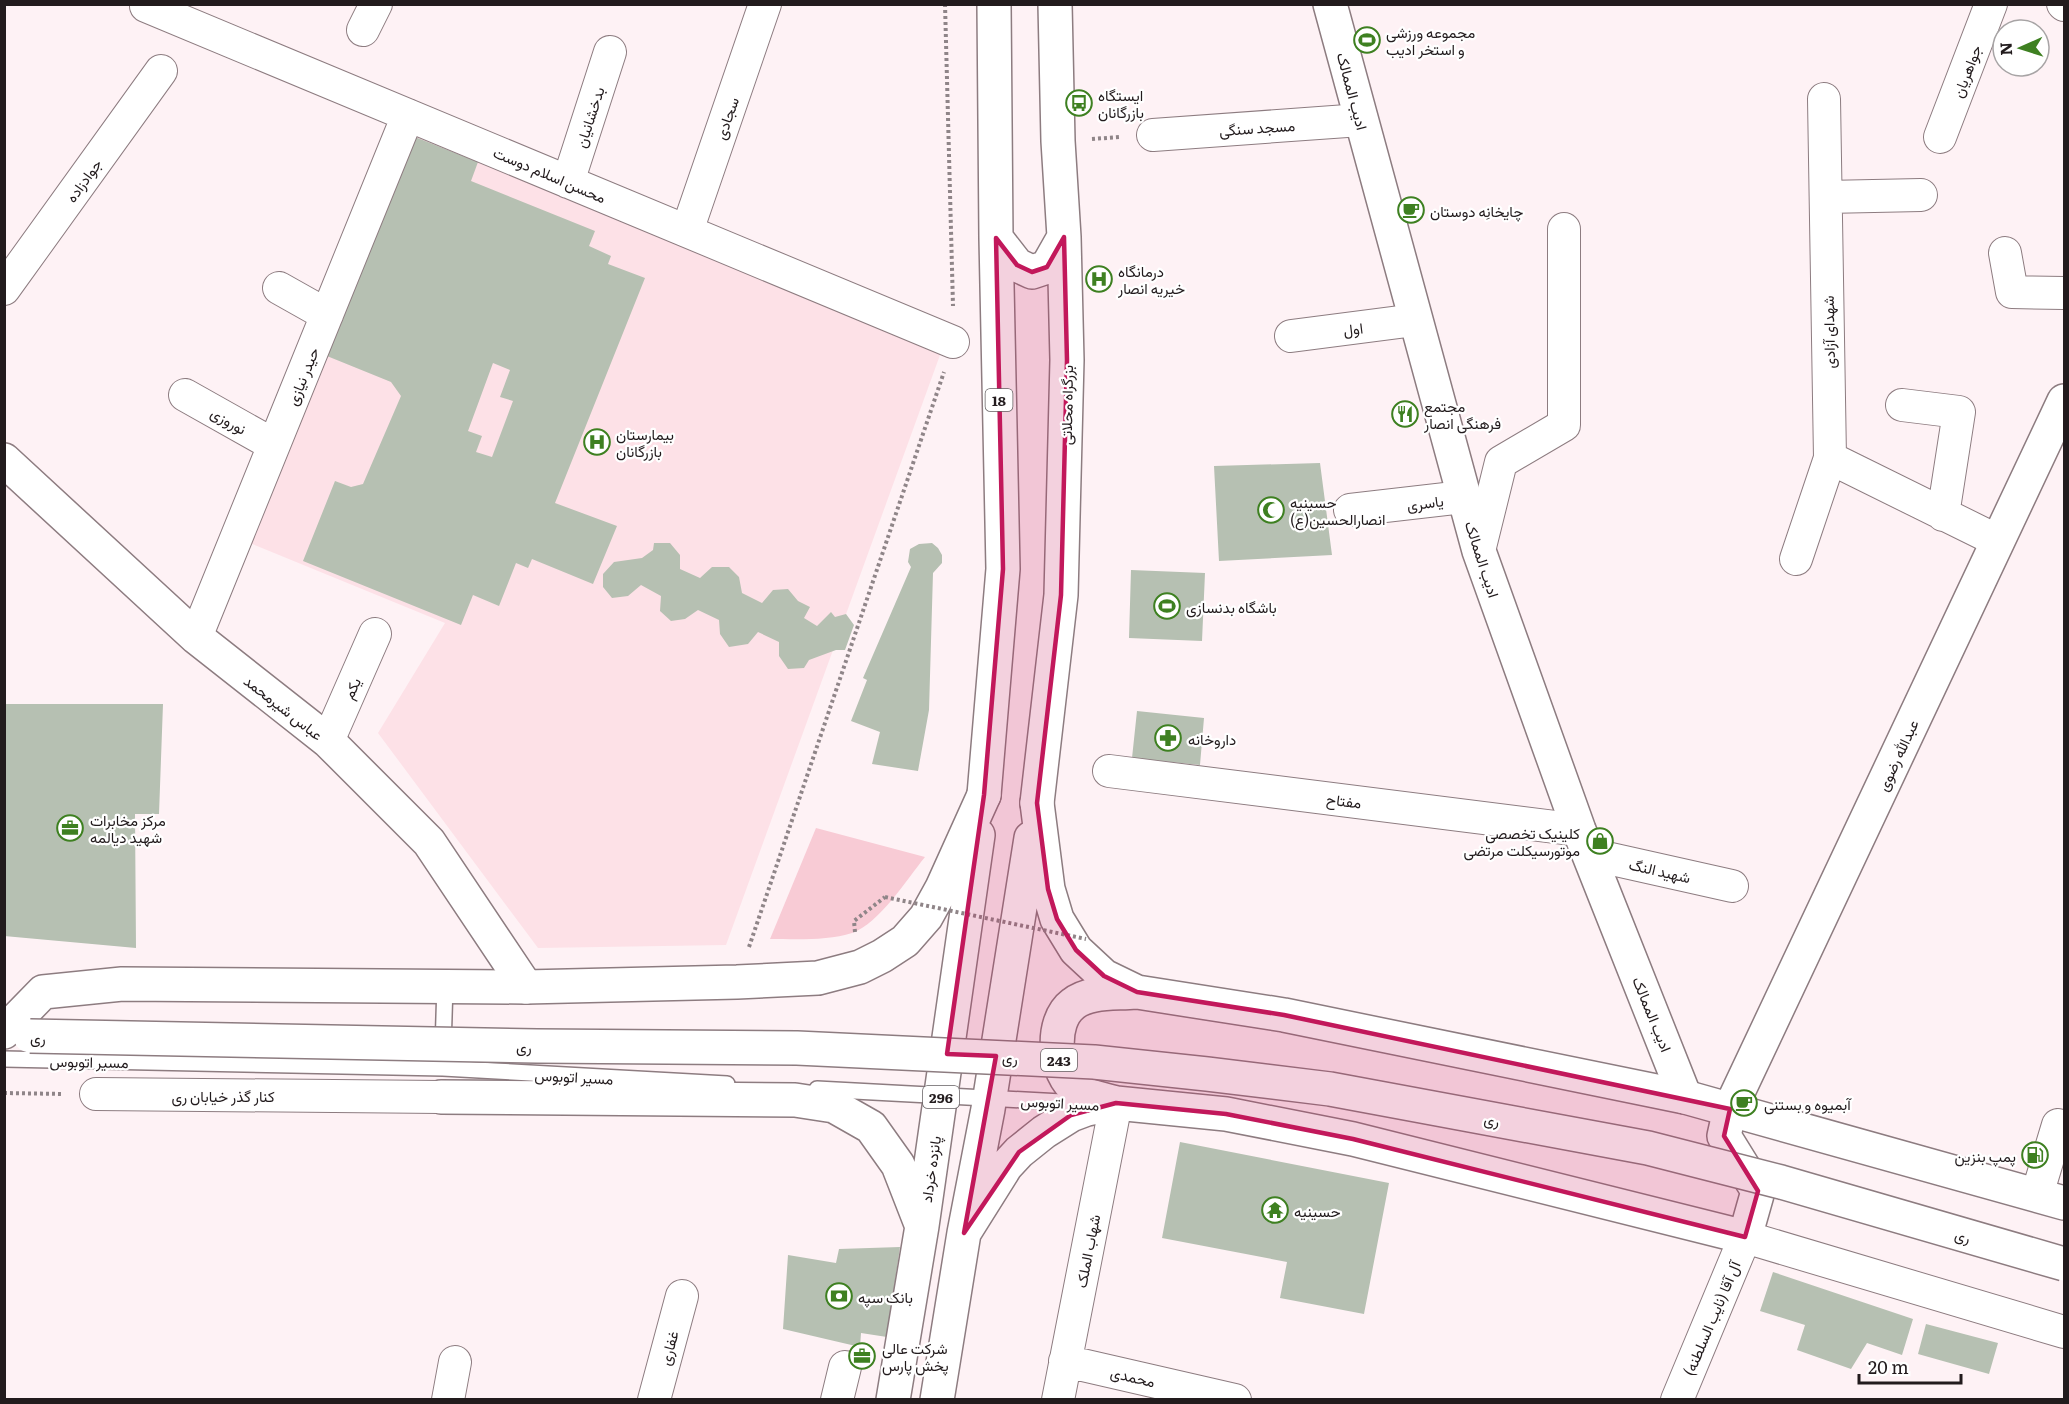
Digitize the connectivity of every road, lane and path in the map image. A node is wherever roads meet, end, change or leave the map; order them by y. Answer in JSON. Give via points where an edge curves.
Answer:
{"nodes":[{"id":1,"x":765,"y":4,"type":"edge"},
{"id":2,"x":945,"y":4,"type":"edge"},
{"id":3,"x":994,"y":4,"type":"edge"},
{"id":4,"x":1055,"y":4,"type":"edge"},
{"id":5,"x":1330,"y":4,"type":"edge"},
{"id":6,"x":1991,"y":4,"type":"edge"},
{"id":7,"x":147,"y":5,"type":"edge"},
{"id":8,"x":610,"y":52,"type":"dead end"},
{"id":9,"x":161,"y":71,"type":"dead end"},
{"id":10,"x":1824,"y":99,"type":"dead end"},
{"id":11,"x":408,"y":115,"type":"junction"},
{"id":12,"x":1361,"y":120,"type":"junction"},
{"id":13,"x":1153,"y":135,"type":"joint"},
{"id":14,"x":1940,"y":137,"type":"dead end"},
{"id":15,"x":1058,"y":141,"type":"junction"},
{"id":16,"x":568,"y":182,"type":"junction"},
{"id":17,"x":1921,"y":195,"type":"dead end"},
{"id":18,"x":1826,"y":197,"type":"junction"},
{"id":19,"x":1564,"y":229,"type":"dead end"},
{"id":20,"x":687,"y":231,"type":"junction"},
{"id":21,"x":1064,"y":237,"type":"junction"},
{"id":22,"x":996,"y":238,"type":"junction"},
{"id":23,"x":2005,"y":253,"type":"dead end"},
{"id":24,"x":279,"y":288,"type":"dead end"},
{"id":25,"x":4,"y":290,"type":"edge"},
{"id":26,"x":2064,"y":293,"type":"edge"},
{"id":27,"x":327,"y":315,"type":"junction"},
{"id":28,"x":1415,"y":320,"type":"junction"},
{"id":29,"x":1291,"y":336,"type":"dead end"},
{"id":30,"x":954,"y":342,"type":"junction"},
{"id":31,"x":185,"y":395,"type":"dead end"},
{"id":32,"x":2064,"y":401,"type":"edge"},
{"id":33,"x":1902,"y":405,"type":"dead end"},
{"id":34,"x":274,"y":445,"type":"junction"},
{"id":35,"x":1830,"y":458,"type":"junction"},
{"id":36,"x":4,"y":460,"type":"edge"},
{"id":37,"x":1463,"y":497,"type":"junction"},
{"id":38,"x":1350,"y":510,"type":"dead end"},
{"id":39,"x":1943,"y":515,"type":"junction"},
{"id":40,"x":1998,"y":542,"type":"junction"},
{"id":41,"x":1479,"y":551,"type":"junction"},
{"id":42,"x":1796,"y":559,"type":"dead end"},
{"id":43,"x":375,"y":634,"type":"dead end"},
{"id":44,"x":196,"y":637,"type":"junction"},
{"id":45,"x":328,"y":741,"type":"junction"},
{"id":46,"x":1109,"y":771,"type":"dead end"},
{"id":47,"x":984,"y":795,"type":"junction"},
{"id":48,"x":1037,"y":803,"type":"junction"},
{"id":49,"x":1584,"y":842,"type":"junction"},
{"id":50,"x":1732,"y":886,"type":"dead end"},
{"id":51,"x":854,"y":921,"type":"dead end"},
{"id":52,"x":1086,"y":939,"type":"dead end"},
{"id":53,"x":737,"y":982,"type":"junction"},
{"id":54,"x":445,"y":986,"type":"junction"},
{"id":55,"x":526,"y":987,"type":"junction"},
{"id":56,"x":1137,"y":992,"type":"junction"},
{"id":57,"x":13,"y":1035,"type":"edge"},
{"id":58,"x":4,"y":1059,"type":"edge"},
{"id":59,"x":442,"y":1083,"type":"junction"},
{"id":60,"x":4,"y":1093,"type":"edge"},
{"id":61,"x":96,"y":1094,"type":"joint"},
{"id":62,"x":1685,"y":1097,"type":"junction"},
{"id":63,"x":1130,"y":1105,"type":"junction"},
{"id":64,"x":1730,"y":1109,"type":"junction"},
{"id":65,"x":2058,"y":1125,"type":"dead end"},
{"id":66,"x":2051,"y":1199,"type":"edge"},
{"id":67,"x":922,"y":1226,"type":"junction"},
{"id":68,"x":964,"y":1233,"type":"junction"},
{"id":69,"x":1745,"y":1237,"type":"junction"},
{"id":70,"x":2064,"y":1264,"type":"edge"},
{"id":71,"x":682,"y":1296,"type":"dead end"},
{"id":72,"x":2064,"y":1324,"type":"edge"},
{"id":73,"x":2064,"y":1332,"type":"edge"},
{"id":74,"x":1065,"y":1361,"type":"junction"},
{"id":75,"x":455,"y":1362,"type":"dead end"},
{"id":76,"x":845,"y":1367,"type":"dead end"},
{"id":77,"x":448,"y":1400,"type":"edge"},
{"id":78,"x":654,"y":1400,"type":"edge"},
{"id":79,"x":837,"y":1400,"type":"edge"},
{"id":80,"x":893,"y":1400,"type":"edge"},
{"id":81,"x":937,"y":1400,"type":"edge"},
{"id":82,"x":1058,"y":1400,"type":"edge"},
{"id":83,"x":1235,"y":1400,"type":"edge"},
{"id":84,"x":1677,"y":1400,"type":"edge"}],
"edges":[{"from":1,"to":20,"type":"street","name":"سجادی"},
{"from":2,"to":30,"type":"path"},
{"from":3,"to":22,"type":"main road","number":"18"},
{"from":4,"to":15,"type":"main road","name":"بزرگراه محلاتی"},
{"from":5,"to":12,"type":"main road","name":"ادیب الممالک"},
{"from":6,"to":14,"type":"street","name":"جواهریان"},
{"from":7,"to":11,"type":"street","name":"محسن اسلام دوست"},
{"from":8,"to":16,"type":"street","name":"بدخشانیان"},
{"from":9,"to":25,"type":"street","name":"جوادزاده"},
{"from":10,"to":18,"type":"street","name":"شهدای آزادی"},
{"from":11,"to":16,"type":"street","name":"محسن اسلام دوست"},
{"from":11,"to":27,"type":"street","name":"حیدر نیازی"},
{"from":12,"to":13,"type":"street","name":"مسجد سنگی"},
{"from":12,"to":28,"type":"main road","name":"ادیب الممالک"},
{"from":13,"to":15,"type":"path"},
{"from":15,"to":21,"type":"main road","name":"بزرگراه محلاتی"},
{"from":16,"to":20,"type":"street","name":"محسن اسلام دوست"},
{"from":17,"to":18,"type":"street"},
{"from":18,"to":35,"type":"street","name":"شهدای آزادی"},
{"from":19,"to":41,"type":"street","via":[[1564,425],[1501,462]]},
{"from":20,"to":30,"type":"street","name":"محسن اسلام دوست"},
{"from":21,"to":22,"type":"main road","via":[[1047,267],[1032,272],[1017,266]]},
{"from":21,"to":48,"type":"main road","name":"بزرگراه محلاتی","via":[[1067,360],[1061,595]]},
{"from":22,"to":47,"type":"main road","number":"18","via":[[1003,569]]},
{"from":23,"to":26,"type":"street","via":[[2012,292]]},
{"from":24,"to":27,"type":"street"},
{"from":27,"to":34,"type":"street","name":"حیدر نیازی"},
{"from":28,"to":29,"type":"street","name":"اول"},
{"from":28,"to":37,"type":"main road","name":"ادیب الممالک"},
{"from":30,"to":53,"type":"path"},
{"from":31,"to":34,"type":"street","name":"نوروزی"},
{"from":32,"to":40,"type":"main road","name":"عبدالله رضوی"},
{"from":33,"to":39,"type":"street","via":[[1959,412]]},
{"from":34,"to":44,"type":"street","name":"حیدر نیازی"},
{"from":35,"to":39,"type":"street"},
{"from":35,"to":42,"type":"street","name":"شهدای آزادی"},
{"from":36,"to":44,"type":"main road","name":"عباس شیرمحمد"},
{"from":37,"to":38,"type":"street","name":"یاسری"},
{"from":37,"to":41,"type":"main road","name":"ادیب الممالک"},
{"from":39,"to":40,"type":"street"},
{"from":40,"to":64,"type":"main road","name":"عبدالله رضوی"},
{"from":41,"to":49,"type":"main road","name":"ادیب الممالک"},
{"from":43,"to":45,"type":"street","name":"یکم"},
{"from":44,"to":45,"type":"main road","name":"عباس شیرمحمد"},
{"from":45,"to":55,"type":"main road","name":"عباس شیرمحمد","via":[[429,842]]},
{"from":46,"to":49,"type":"street","name":"مفتاح"},
{"from":47,"to":53,"type":"main road","via":[[942,888],[926,917],[905,941],[860,967],[818,978]]},
{"from":47,"to":67,"type":"main road","name":"پانزده خرداد","number":"296"},
{"from":48,"to":56,"type":"main road","via":[[1048,889],[1058,919],[1076,950],[1104,976]]},
{"from":48,"to":68,"type":"main road"},
{"from":49,"to":50,"type":"street","name":"شهید النگ"},
{"from":49,"to":62,"type":"main road","name":"ادیب الممالک"},
{"from":51,"to":52,"type":"path","bridge":true,"via":[[885,897]]},
{"from":53,"to":55,"type":"main road"},
{"from":54,"to":55,"type":"main road"},
{"from":54,"to":57,"type":"main road","via":[[122,984],[43,992]]},
{"from":54,"to":59,"type":"lane"},
{"from":56,"to":62,"type":"main road","via":[[1284,1015]]},
{"from":56,"to":63,"type":"main road","via":[[1089,996],[1072,1004],[1061,1020],[1056,1049],[1065,1078],[1078,1091]]},
{"from":57,"to":70,"type":"main road","name":"ری","number":"243","bridge":true,"via":[[797,1048],[1094,1062],[1173,1070],[1330,1089],[1648,1148]]},
{"from":58,"to":59,"type":"lane","name":"مسیر اتوبوس"},
{"from":59,"to":61,"type":"street","name":"کنار گذر خیابان ری"},
{"from":59,"to":63,"type":"lane","name":"مسیر اتوبوس"},
{"from":59,"to":67,"type":"main road","via":[[795,1100],[834,1106],[872,1127],[898,1165]]},
{"from":60,"to":61,"type":"path"},
{"from":62,"to":64,"type":"main road"},
{"from":63,"to":68,"type":"main road","via":[[1087,1109],[1044,1132],[1006,1166]]},
{"from":63,"to":69,"type":"main road","via":[[1226,1114],[1353,1139]]},
{"from":63,"to":74,"type":"street","name":"شهاب الملک"},
{"from":64,"to":66,"type":"main road"},
{"from":64,"to":69,"type":"main road","name":"عبدالله رضوی","via":[[1724,1136],[1758,1191]]},
{"from":65,"to":66,"type":"street"},
{"from":67,"to":80,"type":"main road","name":"پانزده خرداد","number":"296"},
{"from":68,"to":81,"type":"main road"},
{"from":69,"to":72,"type":"lane"},
{"from":69,"to":73,"type":"street"},
{"from":69,"to":84,"type":"street","name":"آل آقا (نایب السلطنه)"},
{"from":71,"to":78,"type":"street","name":"غفاری"},
{"from":74,"to":82,"type":"street","name":"شهاب الملک"},
{"from":74,"to":83,"type":"street","name":"محمدی"},
{"from":75,"to":77,"type":"street"},
{"from":76,"to":79,"type":"street"}]}
